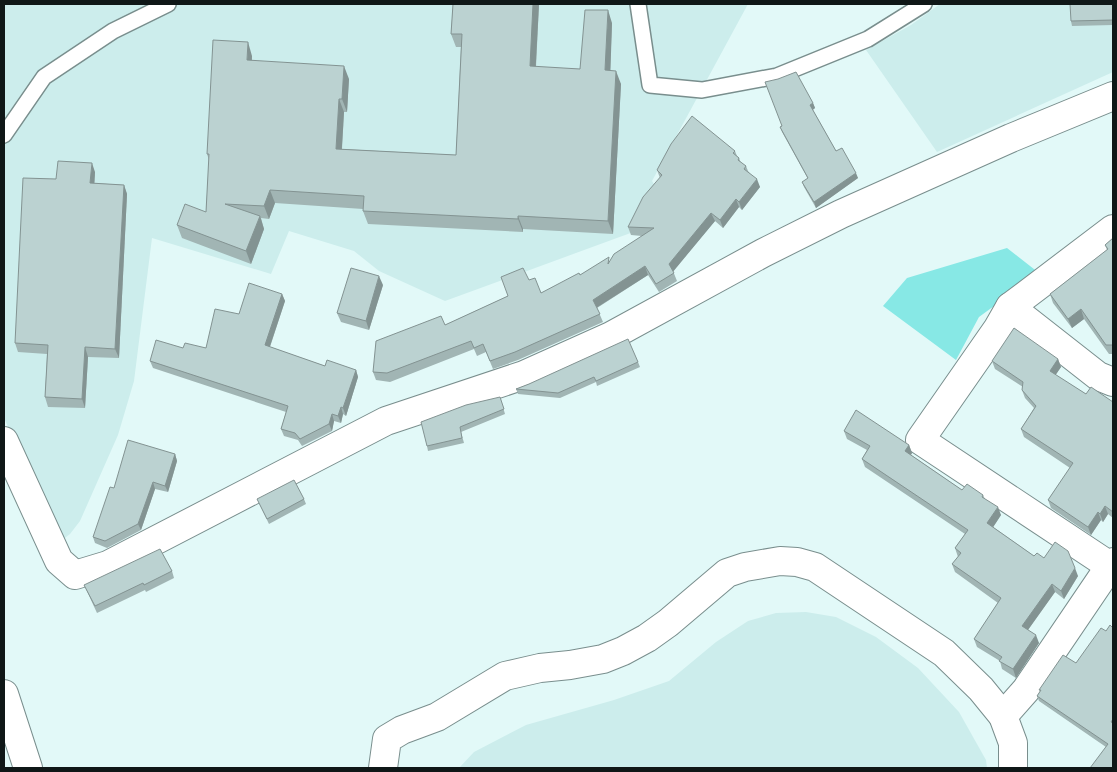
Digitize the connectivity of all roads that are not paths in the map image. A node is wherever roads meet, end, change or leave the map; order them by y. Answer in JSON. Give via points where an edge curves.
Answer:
{"nodes":[{"id":1,"x":168,"y":4,"type":"edge"},
{"id":2,"x":638,"y":4,"type":"edge"},
{"id":3,"x":924,"y":4,"type":"edge"},
{"id":4,"x":1113,"y":96,"type":"edge"},
{"id":5,"x":4,"y":135,"type":"edge"},
{"id":6,"x":1113,"y":229,"type":"edge"},
{"id":7,"x":1010,"y":307,"type":"junction"},
{"id":8,"x":1113,"y":382,"type":"edge"},
{"id":9,"x":4,"y":441,"type":"edge"},
{"id":10,"x":1112,"y":565,"type":"edge"},
{"id":11,"x":4,"y":694,"type":"edge"},
{"id":12,"x":1003,"y":716,"type":"junction"},
{"id":13,"x":28,"y":768,"type":"edge"},
{"id":14,"x":383,"y":768,"type":"edge"},
{"id":15,"x":1013,"y":768,"type":"edge"}],
"edges":[{"from":1,"to":5,"type":"lane","via":[[113,31],[44,77]]},
{"from":2,"to":3,"type":"lane","via":[[650,85],[702,90],[777,76],[868,39]]},
{"from":4,"to":9,"type":"street","via":[[841,214],[611,336],[550,364],[386,421],[108,565],[76,575],[59,561]]},
{"from":6,"to":7,"type":"street"},
{"from":7,"to":8,"type":"street","via":[[1098,376]]},
{"from":7,"to":10,"type":"street","via":[[920,440]]},
{"from":10,"to":12,"type":"street","via":[[1026,690]]},
{"from":11,"to":13,"type":"street"},
{"from":12,"to":14,"type":"street","via":[[944,653],[815,568],[797,562],[780,562],[727,573],[668,623],[623,651],[570,666],[540,668],[505,676],[437,717],[387,739]]},
{"from":12,"to":15,"type":"street","via":[[1013,743]]}]}
